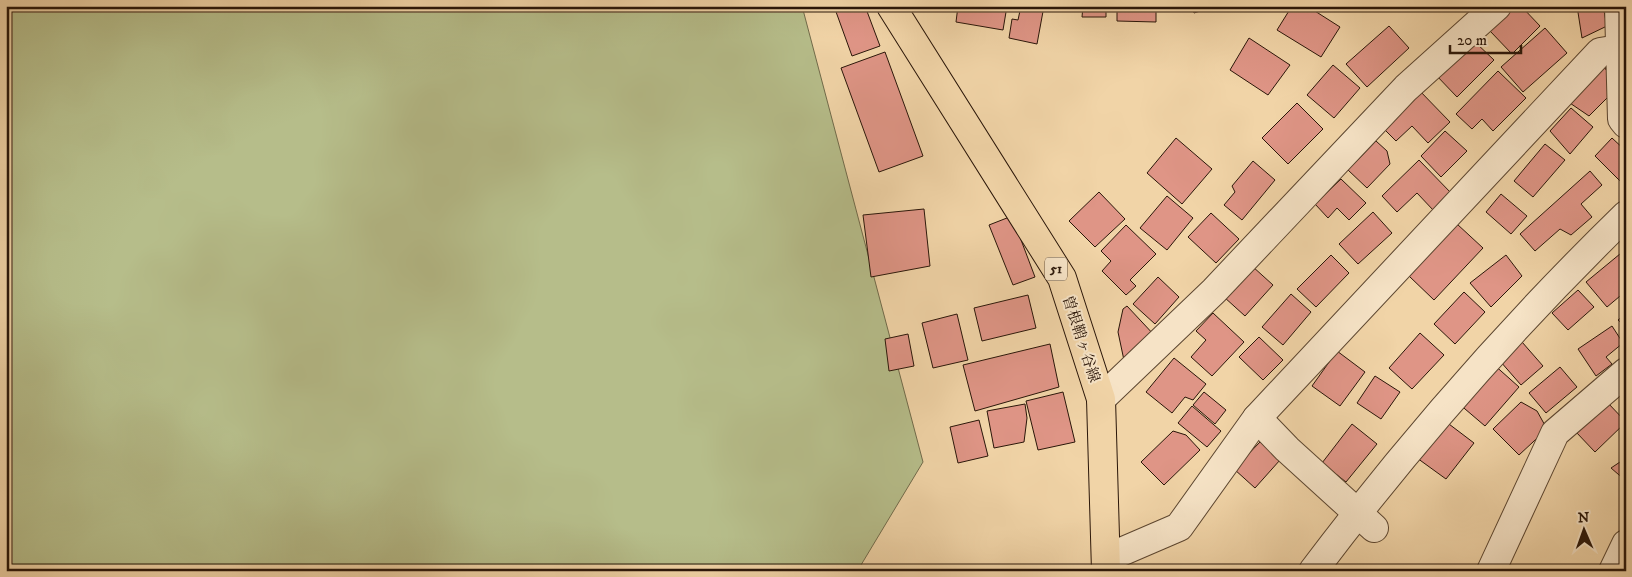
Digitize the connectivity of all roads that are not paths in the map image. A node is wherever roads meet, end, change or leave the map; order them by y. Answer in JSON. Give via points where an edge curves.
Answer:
{"nodes":[{"id":1,"x":891,"y":6,"type":"edge"},
{"id":2,"x":1497,"y":6,"type":"edge"},
{"id":3,"x":1618,"y":6,"type":"edge"},
{"id":4,"x":1619,"y":48,"type":"junction"},
{"id":5,"x":1624,"y":119,"type":"edge"},
{"id":6,"x":1626,"y":215,"type":"edge"},
{"id":7,"x":1626,"y":372,"type":"edge"},
{"id":8,"x":1101,"y":399,"type":"junction"},
{"id":9,"x":1257,"y":418,"type":"junction"},
{"id":10,"x":1366,"y":520,"type":"junction"},
{"id":11,"x":1626,"y":544,"type":"edge"},
{"id":12,"x":1107,"y":564,"type":"edge"},
{"id":13,"x":1313,"y":571,"type":"edge"},
{"id":14,"x":1491,"y":571,"type":"edge"},
{"id":15,"x":1613,"y":571,"type":"edge"}],
"edges":[{"from":1,"to":8,"type":"main road","name":"曽根鞘ヶ谷線","number":"51","via":[[1062,278]]},
{"from":2,"to":8,"type":"street","via":[[1406,88],[1214,291]]},
{"from":3,"to":4,"type":"street"},
{"from":4,"to":5,"type":"street"},
{"from":4,"to":9,"type":"street","via":[[1600,52]]},
{"from":6,"to":10,"type":"street","via":[[1577,263],[1446,405]]},
{"from":7,"to":14,"type":"street","via":[[1555,433]]},
{"from":8,"to":12,"type":"main road","name":"曽根鞘ヶ谷線","number":"51"},
{"from":9,"to":10,"type":"street"},
{"from":9,"to":12,"type":"street","via":[[1179,527]]},
{"from":10,"to":13,"type":"street"},
{"from":11,"to":15,"type":"street"}]}
